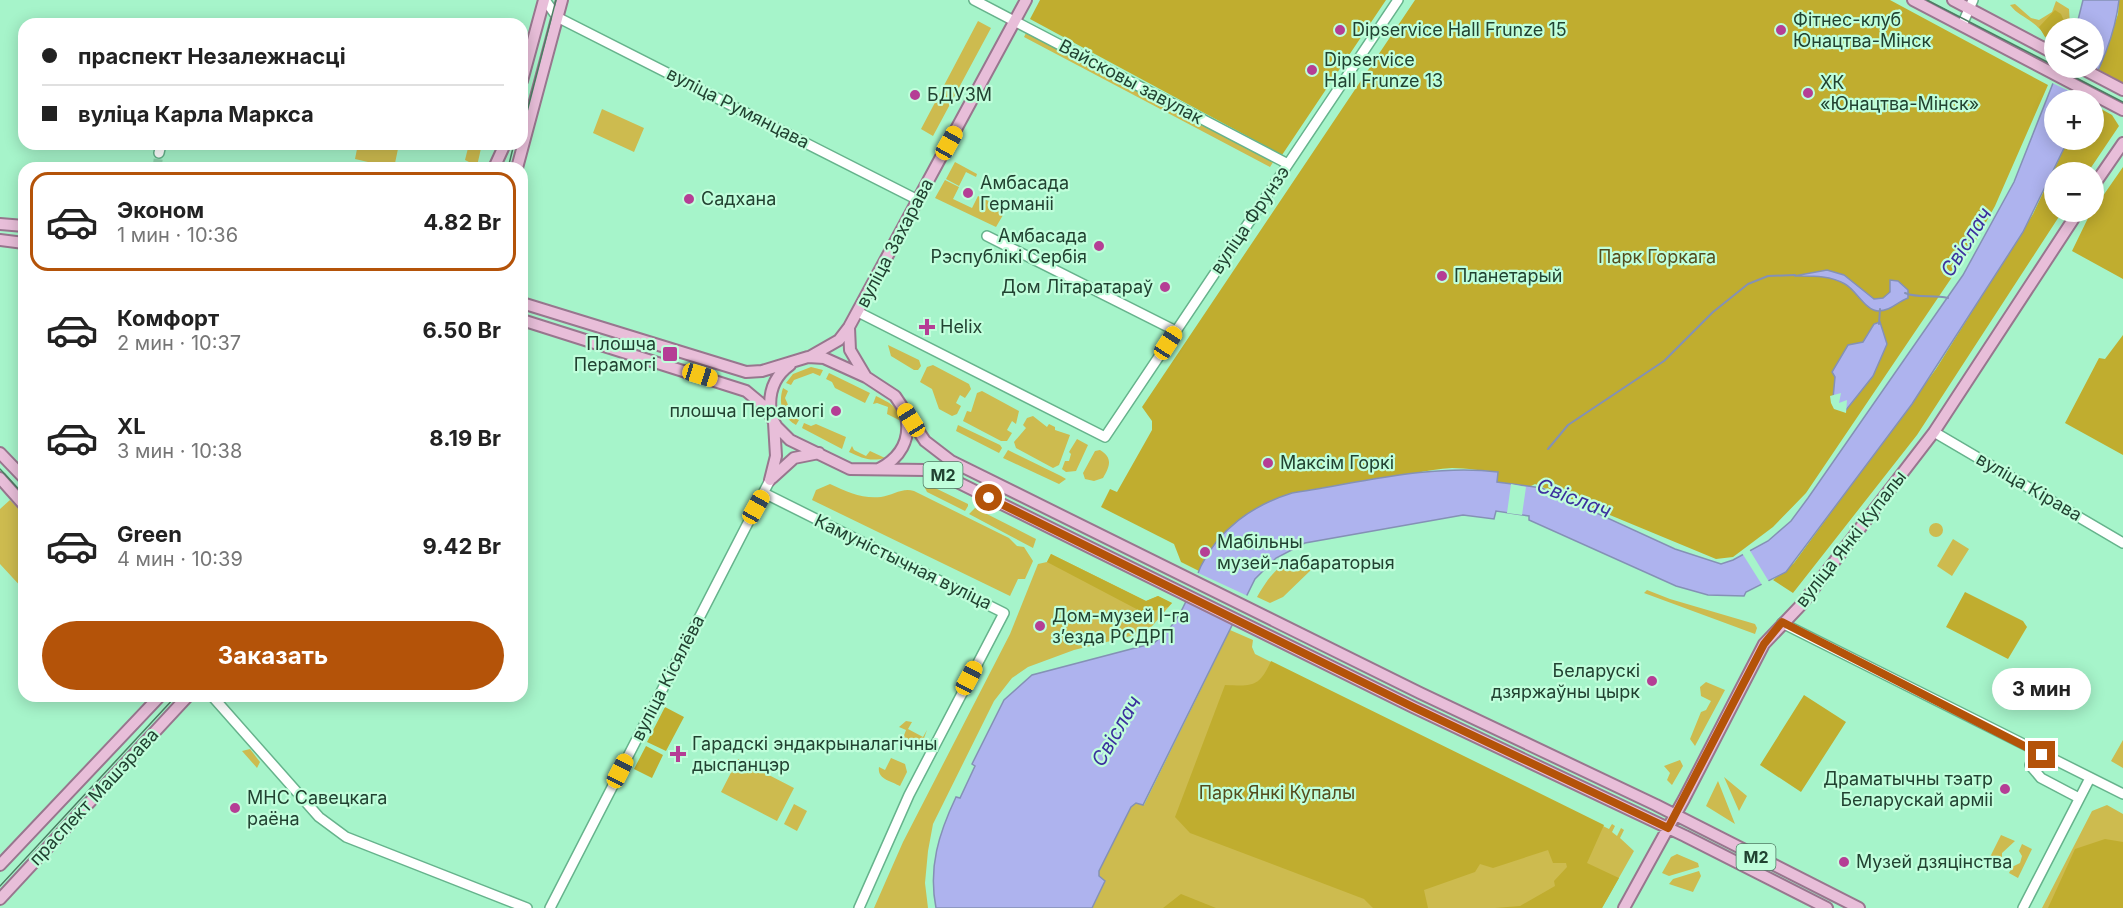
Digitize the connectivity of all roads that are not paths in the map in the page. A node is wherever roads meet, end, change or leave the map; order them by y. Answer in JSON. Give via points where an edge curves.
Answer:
{"nodes":[{"id":1,"x":544,"y":0,"type":"edge"},
{"id":2,"x":562,"y":0,"type":"edge"},
{"id":3,"x":974,"y":0,"type":"edge"},
{"id":4,"x":1026,"y":0,"type":"edge"},
{"id":5,"x":1398,"y":0,"type":"edge"},
{"id":6,"x":1913,"y":0,"type":"edge"},
{"id":7,"x":1953,"y":0,"type":"edge"},
{"id":8,"x":1971,"y":4,"type":"edge"},
{"id":9,"x":557,"y":17,"type":"junction"},
{"id":10,"x":1014,"y":21,"type":"junction"},
{"id":11,"x":1962,"y":25,"type":"junction"},
{"id":12,"x":2044,"y":48,"type":"edge"},
{"id":13,"x":528,"y":59,"type":"edge"},
{"id":14,"x":2100,"y":78,"type":"edge"},
{"id":15,"x":2118,"y":88,"type":"edge"},
{"id":16,"x":2123,"y":110,"type":"edge"},
{"id":17,"x":528,"y":126,"type":"edge"},
{"id":18,"x":2123,"y":143,"type":"edge"},
{"id":19,"x":1288,"y":164,"type":"junction"},
{"id":20,"x":2104,"y":171,"type":"edge"},
{"id":21,"x":918,"y":200,"type":"junction"},
{"id":22,"x":2071,"y":222,"type":"edge"},
{"id":23,"x":0,"y":224,"type":"edge"},
{"id":24,"x":18,"y":226,"type":"edge"},
{"id":25,"x":987,"y":236,"type":"dead end"},
{"id":26,"x":0,"y":240,"type":"edge"},
{"id":27,"x":18,"y":242,"type":"edge"},
{"id":28,"x":528,"y":305,"type":"edge"},
{"id":29,"x":858,"y":312,"type":"junction"},
{"id":30,"x":528,"y":322,"type":"edge"},
{"id":31,"x":849,"y":327,"type":"junction"},
{"id":32,"x":1176,"y":331,"type":"junction"},
{"id":33,"x":808,"y":357,"type":"junction"},
{"id":34,"x":795,"y":361,"type":"junction"},
{"id":35,"x":866,"y":377,"type":"junction"},
{"id":36,"x":904,"y":410,"type":"junction"},
{"id":37,"x":772,"y":417,"type":"junction"},
{"id":38,"x":1934,"y":432,"type":"junction"},
{"id":39,"x":0,"y":453,"type":"edge"},
{"id":40,"x":819,"y":453,"type":"junction"},
{"id":41,"x":872,"y":470,"type":"junction"},
{"id":42,"x":18,"y":472,"type":"edge"},
{"id":43,"x":0,"y":478,"type":"edge"},
{"id":44,"x":770,"y":480,"type":"junction"},
{"id":45,"x":764,"y":493,"type":"junction"},
{"id":46,"x":18,"y":498,"type":"edge"},
{"id":47,"x":2123,"y":543,"type":"edge"},
{"id":48,"x":1782,"y":622,"type":"junction"},
{"id":49,"x":154,"y":702,"type":"edge"},
{"id":50,"x":182,"y":702,"type":"edge"},
{"id":51,"x":217,"y":702,"type":"edge"},
{"id":52,"x":2030,"y":765,"type":"dead end"},
{"id":53,"x":2090,"y":778,"type":"junction"},
{"id":54,"x":2123,"y":794,"type":"edge"},
{"id":55,"x":2079,"y":798,"type":"junction"},
{"id":56,"x":1676,"y":815,"type":"junction"},
{"id":57,"x":1668,"y":828,"type":"junction"},
{"id":58,"x":0,"y":866,"type":"edge"},
{"id":59,"x":0,"y":899,"type":"edge"},
{"id":60,"x":527,"y":908,"type":"edge"},
{"id":61,"x":550,"y":908,"type":"edge"},
{"id":62,"x":859,"y":908,"type":"edge"},
{"id":63,"x":1624,"y":908,"type":"edge"},
{"id":64,"x":1827,"y":908,"type":"edge"},
{"id":65,"x":1858,"y":908,"type":"edge"},
{"id":66,"x":2023,"y":908,"type":"edge"}],
"edges":[{"from":1,"to":9,"type":"street"},
{"from":1,"to":13,"type":"main road"},
{"from":2,"to":9,"type":"main road"},
{"from":3,"to":10,"type":"street","name":"Вайсковы завулак"},
{"from":4,"to":10,"type":"main road","name":"вуліца Захарава"},
{"from":5,"to":19,"type":"street","name":"вуліца Фрунзэ"},
{"from":6,"to":11,"type":"main road"},
{"from":7,"to":8,"type":"main road"},
{"from":8,"to":11,"type":"street"},
{"from":8,"to":12,"type":"main road"},
{"from":9,"to":17,"type":"main road"},
{"from":9,"to":21,"type":"street","name":"вуліца Румянцава"},
{"from":10,"to":19,"type":"street","name":"Вайсковы завулак"},
{"from":10,"to":21,"type":"main road","name":"вуліца Захарава"},
{"from":11,"to":16,"type":"main road"},
{"from":14,"to":15,"type":"main road"},
{"from":18,"to":20,"type":"main road"},
{"from":19,"to":32,"type":"street","name":"вуліца Фрунзэ"},
{"from":21,"to":29,"type":"main road","name":"вуліца Захарава"},
{"from":22,"to":38,"type":"main road","name":"вуліца Янкі Купалы"},
{"from":23,"to":24,"type":"main road"},
{"from":25,"to":32,"type":"street"},
{"from":26,"to":27,"type":"main road"},
{"from":28,"to":34,"type":"main road","via":[[746,372]]},
{"from":29,"to":31,"type":"main road","name":"вуліца Захарава"},
{"from":29,"to":32,"type":"street","name":"вуліца Фрунзэ","via":[[1102,437],[1110,431]]},
{"from":30,"to":37,"type":"main road","number":"М2","via":[[735,387],[757,399]]},
{"from":31,"to":33,"type":"main road","name":"вуліца Захарава","via":[[830,347]]},
{"from":31,"to":35,"type":"main road","via":[[850,350]]},
{"from":33,"to":34,"type":"main road"},
{"from":33,"to":35,"type":"main road","number":"М2","via":[[824,358]]},
{"from":34,"to":37,"type":"main road","via":[[783,369],[773,384]]},
{"from":35,"to":36,"type":"main road","number":"М2","via":[[895,396]]},
{"from":36,"to":41,"type":"main road","number":"М2","via":[[908,425],[904,445],[891,462]]},
{"from":36,"to":56,"type":"main road","number":"М2","via":[[925,441],[942,456]]},
{"from":37,"to":40,"type":"main road","number":"М2","via":[[790,440]]},
{"from":37,"to":44,"type":"main road","via":[[776,456]]},
{"from":38,"to":47,"type":"street","name":"вуліца Кірава"},
{"from":38,"to":48,"type":"main road","name":"вуліца Янкі Купалы","via":[[1806,598]]},
{"from":39,"to":42,"type":"main road"},
{"from":40,"to":41,"type":"main road","number":"М2","via":[[850,469]]},
{"from":40,"to":44,"type":"main road","via":[[794,458]]},
{"from":41,"to":57,"type":"main road","number":"М2","via":[[925,470],[943,475]]},
{"from":43,"to":46,"type":"main road"},
{"from":44,"to":45,"type":"street","name":"вуліца Кісялёва"},
{"from":45,"to":61,"type":"street","name":"вуліца Кісялёва"},
{"from":45,"to":62,"type":"street","name":"Камуністычная вуліца","via":[[1004,612],[909,795]]},
{"from":48,"to":53,"type":"street"},
{"from":48,"to":56,"type":"main road","name":"вуліца Янкі Купалы","via":[[1764,644]]},
{"from":49,"to":58,"type":"main road","name":"праспект Машэрава"},
{"from":50,"to":59,"type":"main road","name":"праспект Машэрава"},
{"from":51,"to":60,"type":"street","via":[[306,803],[346,837]]},
{"from":52,"to":55,"type":"street","via":[[2041,778]]},
{"from":53,"to":54,"type":"street"},
{"from":53,"to":55,"type":"street"},
{"from":55,"to":66,"type":"street"},
{"from":56,"to":57,"type":"main road","name":"вуліца Янкі Купалы"},
{"from":56,"to":65,"type":"main road","number":"М2"},
{"from":57,"to":63,"type":"main road","name":"вуліца Янкі Купалы"},
{"from":57,"to":64,"type":"main road","number":"М2"}]}
